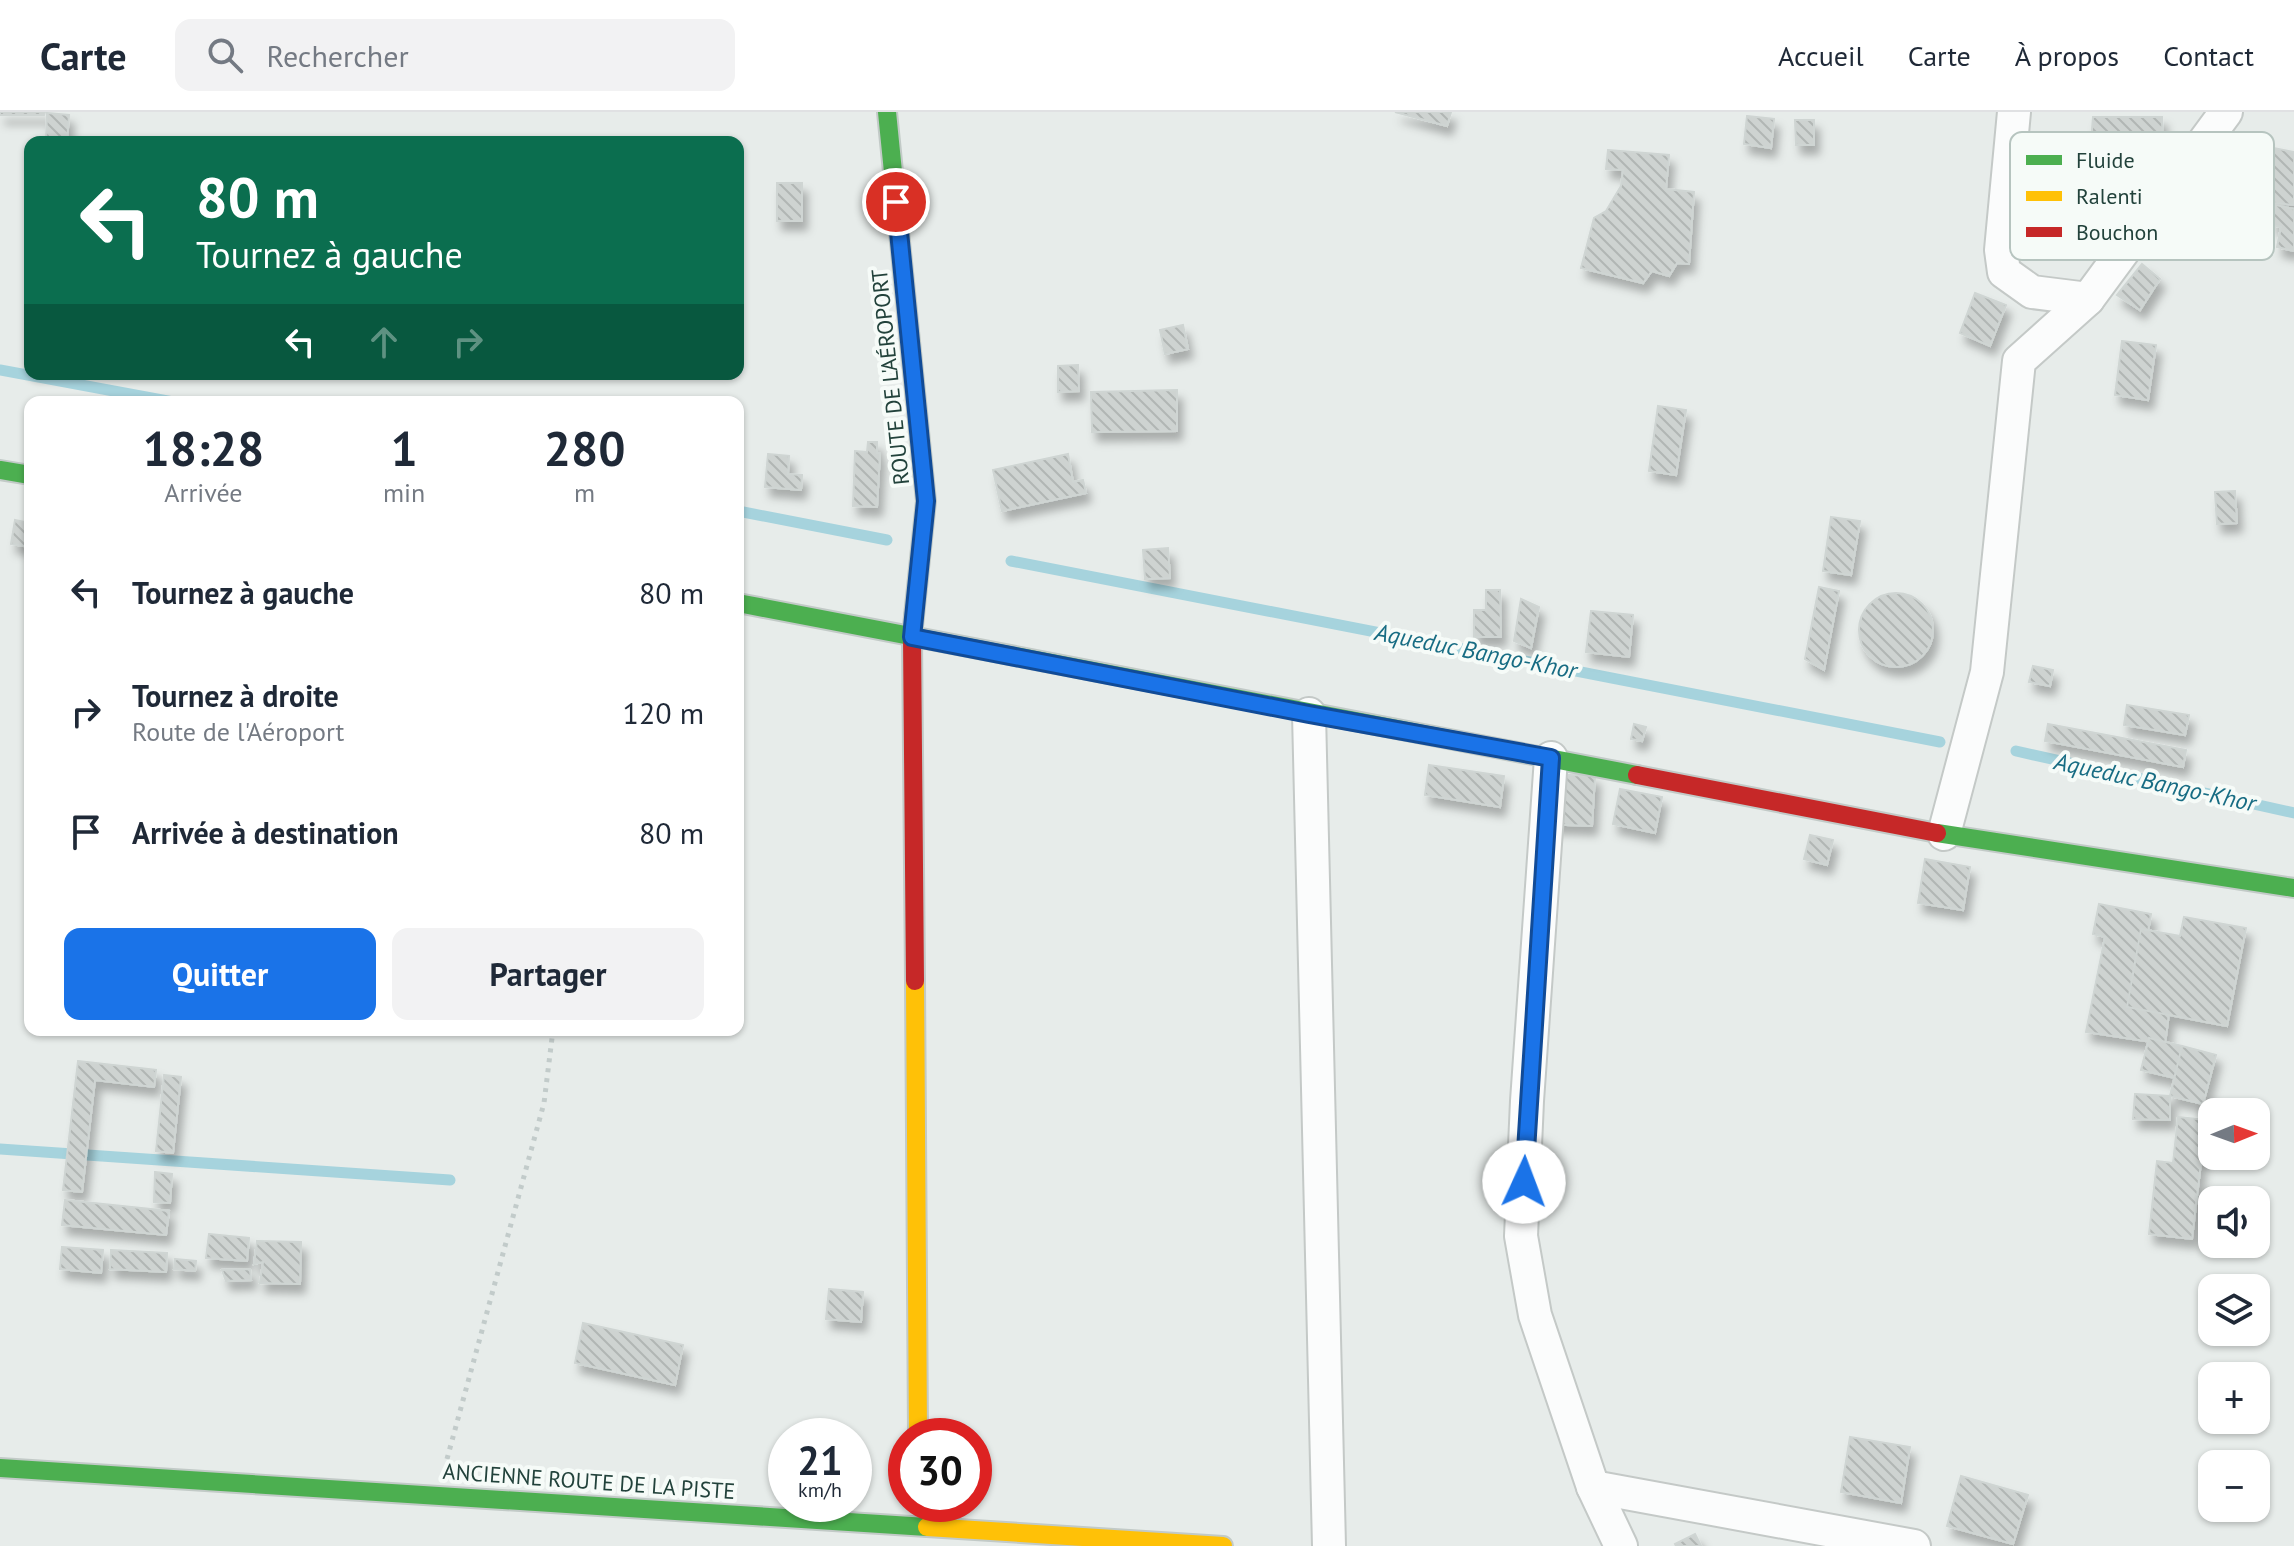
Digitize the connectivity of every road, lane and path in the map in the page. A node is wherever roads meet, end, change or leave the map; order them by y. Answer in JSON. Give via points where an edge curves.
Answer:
{"nodes":[{"id":1,"x":887,"y":112,"type":"edge"},
{"id":2,"x":2014,"y":112,"type":"edge"},
{"id":3,"x":2226,"y":112,"type":"edge"},
{"id":4,"x":2012,"y":132,"type":"edge"},
{"id":5,"x":2211,"y":132,"type":"edge"},
{"id":6,"x":2010,"y":154,"type":"edge"},
{"id":7,"x":2117,"y":260,"type":"edge"},
{"id":8,"x":2088,"y":299,"type":"junction"},
{"id":9,"x":0,"y":470,"type":"edge"},
{"id":10,"x":24,"y":474,"type":"edge"},
{"id":11,"x":744,"y":604,"type":"edge"},
{"id":12,"x":912,"y":637,"type":"junction"},
{"id":13,"x":1309,"y":714,"type":"junction"},
{"id":14,"x":1551,"y":758,"type":"junction"},
{"id":15,"x":1944,"y":834,"type":"junction"},
{"id":16,"x":2294,"y":888,"type":"edge"},
{"id":17,"x":552,"y":1036,"type":"edge"},
{"id":18,"x":918,"y":1418,"type":"edge"},
{"id":19,"x":0,"y":1468,"type":"edge"},
{"id":20,"x":1593,"y":1487,"type":"junction"},
{"id":21,"x":436,"y":1496,"type":"junction"},
{"id":22,"x":888,"y":1514,"type":"edge"},
{"id":23,"x":987,"y":1522,"type":"edge"},
{"id":24,"x":1223,"y":1546,"type":"edge"},
{"id":25,"x":1329,"y":1546,"type":"edge"},
{"id":26,"x":1621,"y":1546,"type":"edge"},
{"id":27,"x":1914,"y":1546,"type":"edge"}],
"edges":[{"from":1,"to":12,"type":"street","name":"ROUTE DE L'AÉROPORT","via":[[926,501]]},
{"from":2,"to":4,"type":"street"},
{"from":3,"to":5,"type":"street"},
{"from":6,"to":8,"type":"street","via":[[2001,250],[2004,272],[2032,292]]},
{"from":7,"to":8,"type":"street"},
{"from":8,"to":15,"type":"street","via":[[2019,361],[1987,672]]},
{"from":9,"to":10,"type":"street"},
{"from":11,"to":12,"type":"street"},
{"from":12,"to":13,"type":"street"},
{"from":12,"to":18,"type":"street","name":"ROUTE DE L'AÉROPORT"},
{"from":13,"to":14,"type":"street"},
{"from":13,"to":25,"type":"street"},
{"from":14,"to":15,"type":"street"},
{"from":14,"to":20,"type":"street","via":[[1521,1236],[1535,1315]]},
{"from":15,"to":16,"type":"street"},
{"from":17,"to":21,"type":"path","via":[[544,1103]]},
{"from":19,"to":21,"type":"street","name":"ANCIENNE ROUTE DE LA PISTE"},
{"from":20,"to":26,"type":"street"},
{"from":20,"to":27,"type":"street"},
{"from":21,"to":22,"type":"street","name":"ANCIENNE ROUTE DE LA PISTE"},
{"from":23,"to":24,"type":"street","name":"ANCIENNE ROUTE DE LA PISTE"}]}
